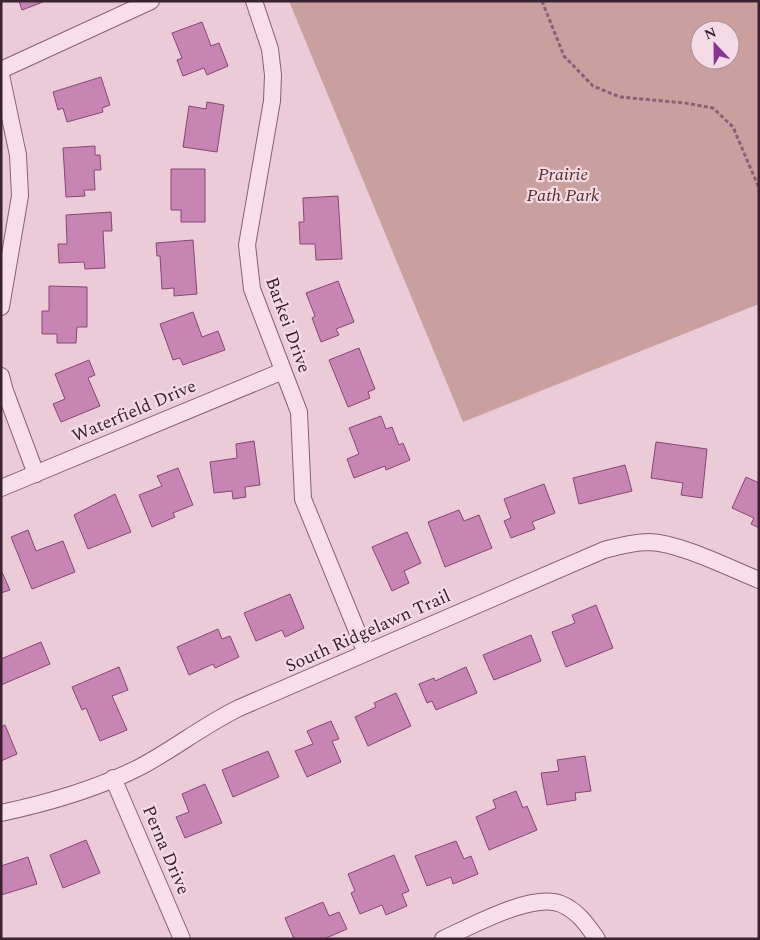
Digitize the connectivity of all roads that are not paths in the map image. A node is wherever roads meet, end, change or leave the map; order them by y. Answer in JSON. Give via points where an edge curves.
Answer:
{"nodes":[{"id":1,"x":151,"y":1,"type":"edge"},
{"id":2,"x":254,"y":1,"type":"edge"},
{"id":3,"x":1,"y":70,"type":"edge"},
{"id":4,"x":1,"y":75,"type":"edge"},
{"id":5,"x":1,"y":306,"type":"edge"},
{"id":6,"x":283,"y":371,"type":"junction"},
{"id":7,"x":1,"y":376,"type":"edge"},
{"id":8,"x":36,"y":474,"type":"junction"},
{"id":9,"x":1,"y":488,"type":"edge"},
{"id":10,"x":759,"y":580,"type":"edge"},
{"id":11,"x":366,"y":653,"type":"junction"},
{"id":12,"x":113,"y":778,"type":"junction"},
{"id":13,"x":1,"y":813,"type":"edge"},
{"id":14,"x":182,"y":939,"type":"edge"},
{"id":15,"x":443,"y":939,"type":"edge"},
{"id":16,"x":597,"y":939,"type":"edge"}],
"edges":[{"from":1,"to":3,"type":"street"},
{"from":2,"to":6,"type":"street","name":"Barkei Drive","via":[[266,32],[273,75],[272,101],[247,245],[248,267],[252,290]]},
{"from":4,"to":5,"type":"street","via":[[18,155],[20,196]]},
{"from":6,"to":8,"type":"street","name":"Waterfield Drive"},
{"from":6,"to":11,"type":"street","name":"Barkei Drive","via":[[299,412],[303,499]]},
{"from":7,"to":8,"type":"street"},
{"from":8,"to":9,"type":"street","name":"Waterfield Drive"},
{"from":10,"to":11,"type":"street","name":"South Ridgelawn Trail","via":[[674,546],[629,543],[604,550]]},
{"from":11,"to":12,"type":"street","name":"South Ridgelawn Trail","via":[[218,718],[163,754]]},
{"from":12,"to":13,"type":"street","name":"South Ridgelawn Trail","via":[[85,790]]},
{"from":12,"to":14,"type":"street","name":"Perna Drive"},
{"from":15,"to":16,"type":"street","via":[[504,912],[539,902],[560,903],[580,916]]}]}
